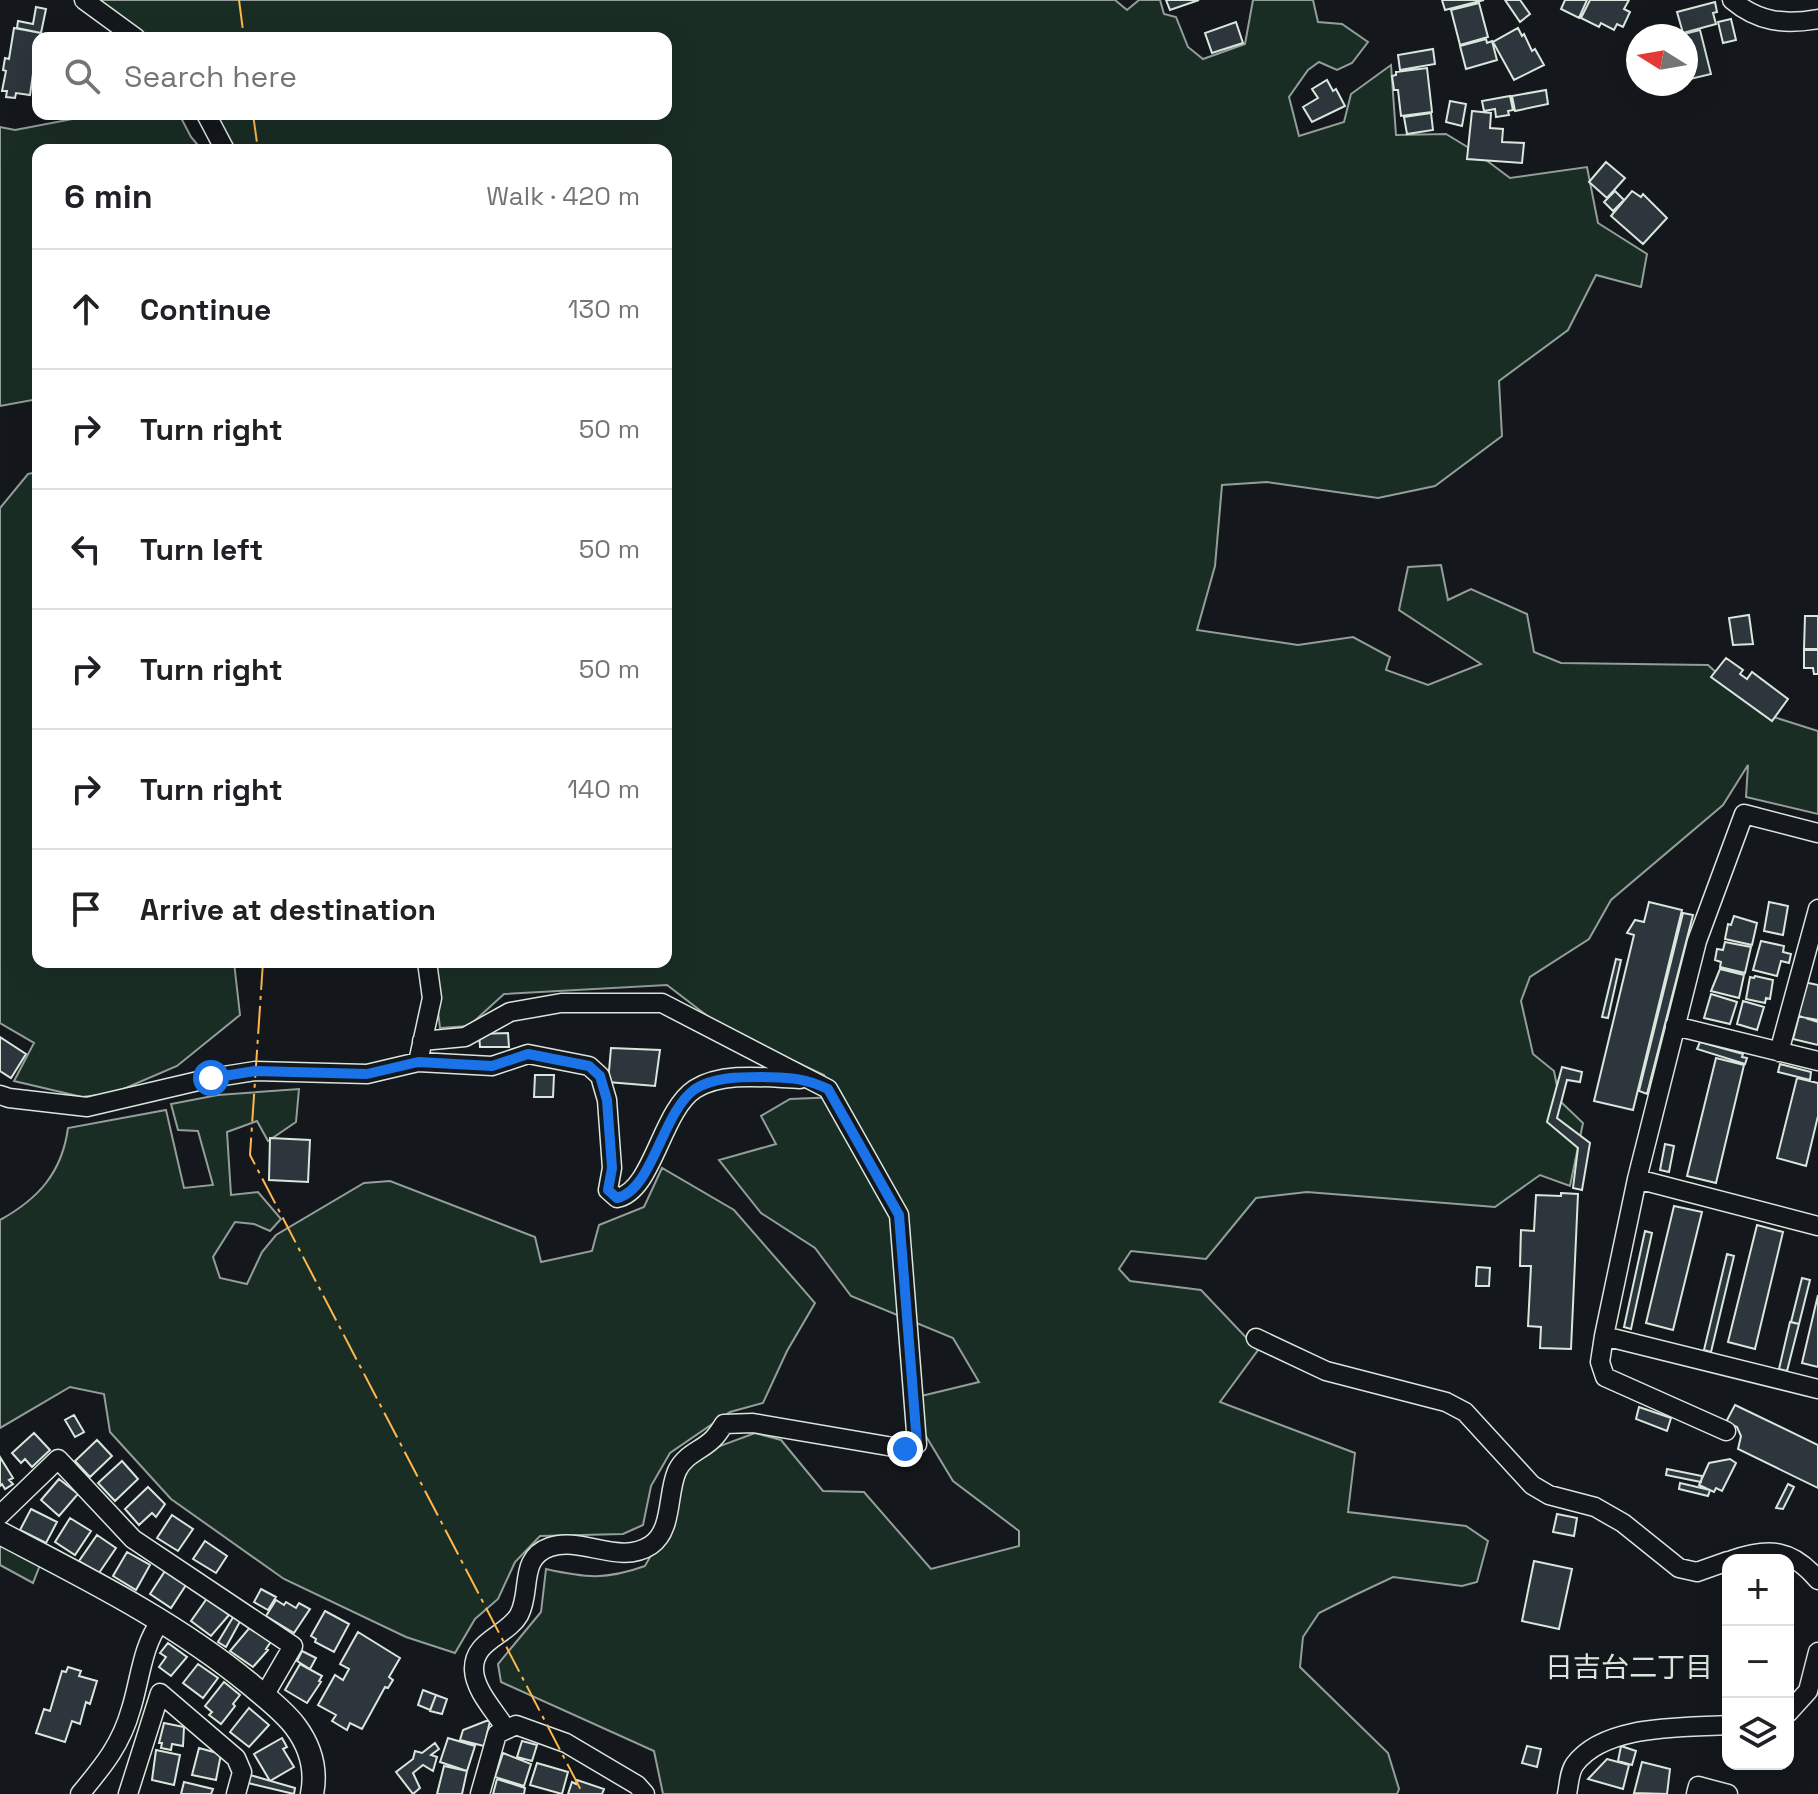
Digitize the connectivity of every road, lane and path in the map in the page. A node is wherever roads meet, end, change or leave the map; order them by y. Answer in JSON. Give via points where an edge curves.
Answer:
{"nodes":[{"id":1,"x":84,"y":0,"type":"edge"},
{"id":2,"x":1732,"y":0,"type":"edge"},
{"id":3,"x":1818,"y":19,"type":"edge"},
{"id":4,"x":128,"y":32,"type":"edge"},
{"id":5,"x":209,"y":120,"type":"edge"},
{"id":6,"x":222,"y":144,"type":"edge"},
{"id":7,"x":1818,"y":833,"type":"edge"},
{"id":8,"x":1818,"y":909,"type":"edge"},
{"id":9,"x":428,"y":968,"type":"edge"},
{"id":10,"x":1675,"y":1026,"type":"junction"},
{"id":11,"x":422,"y":1041,"type":"junction"},
{"id":12,"x":1779,"y":1052,"type":"junction"},
{"id":13,"x":1818,"y":1061,"type":"edge"},
{"id":14,"x":418,"y":1062,"type":"junction"},
{"id":15,"x":806,"y":1079,"type":"junction"},
{"id":16,"x":0,"y":1095,"type":"edge"},
{"id":17,"x":1637,"y":1179,"type":"junction"},
{"id":18,"x":1818,"y":1226,"type":"edge"},
{"id":19,"x":1604,"y":1336,"type":"junction"},
{"id":20,"x":1256,"y":1338,"type":"dead end"},
{"id":21,"x":1818,"y":1389,"type":"edge"},
{"id":22,"x":1726,"y":1431,"type":"dead end"},
{"id":23,"x":0,"y":1515,"type":"edge"},
{"id":24,"x":0,"y":1533,"type":"edge"},
{"id":25,"x":1750,"y":1554,"type":"edge"},
{"id":26,"x":1782,"y":1554,"type":"edge"},
{"id":27,"x":1794,"y":1556,"type":"edge"},
{"id":28,"x":1722,"y":1564,"type":"edge"},
{"id":29,"x":1818,"y":1580,"type":"edge"},
{"id":30,"x":161,"y":1621,"type":"junction"},
{"id":31,"x":1818,"y":1652,"type":"edge"},
{"id":32,"x":264,"y":1696,"type":"junction"},
{"id":33,"x":1794,"y":1706,"type":"edge"},
{"id":34,"x":1722,"y":1726,"type":"edge"},
{"id":35,"x":506,"y":1729,"type":"junction"},
{"id":36,"x":80,"y":1794,"type":"edge"},
{"id":37,"x":128,"y":1794,"type":"edge"},
{"id":38,"x":236,"y":1794,"type":"edge"},
{"id":39,"x":312,"y":1794,"type":"edge"},
{"id":40,"x":480,"y":1794,"type":"edge"},
{"id":41,"x":645,"y":1794,"type":"edge"},
{"id":42,"x":1567,"y":1794,"type":"edge"},
{"id":43,"x":1696,"y":1794,"type":"edge"},
{"id":44,"x":1728,"y":1794,"type":"edge"}],
"edges":[{"from":1,"to":4,"type":"street"},
{"from":2,"to":3,"type":"street","via":[[1750,15],[1777,21]]},
{"from":5,"to":6,"type":"street"},
{"from":7,"to":10,"type":"street","via":[[1744,814],[1697,941]]},
{"from":8,"to":12,"type":"street"},
{"from":9,"to":11,"type":"street","via":[[432,998]]},
{"from":10,"to":12,"type":"street"},
{"from":10,"to":17,"type":"street"},
{"from":11,"to":14,"type":"street"},
{"from":11,"to":15,"type":"street","via":[[465,1037],[510,1012],[561,1003],[662,1003]]},
{"from":12,"to":13,"type":"street"},
{"from":14,"to":15,"type":"street","via":[[492,1066],[528,1054],[589,1066],[600,1076],[607,1100],[612,1168],[608,1190],[617,1198],[627,1196],[644,1175],[677,1110],[695,1089],[732,1076]]},
{"from":14,"to":16,"type":"street","via":[[367,1074],[226,1075],[87,1107]]},
{"from":15,"to":35,"type":"street","via":[[828,1089],[899,1215],[917,1444],[905,1449],[753,1423],[724,1424],[683,1461],[654,1544],[627,1552],[569,1543],[537,1553],[529,1564],[517,1619],[486,1642],[474,1669],[479,1689]]},
{"from":17,"to":18,"type":"street"},
{"from":17,"to":19,"type":"street"},
{"from":19,"to":21,"type":"street"},
{"from":19,"to":22,"type":"street","via":[[1600,1362],[1605,1377]]},
{"from":20,"to":28,"type":"street","via":[[1326,1371],[1446,1402],[1465,1412],[1532,1485],[1549,1495],[1595,1507],[1679,1568],[1697,1572]]},
{"from":23,"to":32,"type":"street","via":[[58,1459],[133,1539],[293,1646]]},
{"from":24,"to":30,"type":"street"},
{"from":25,"to":26,"type":"street"},
{"from":27,"to":29,"type":"street"},
{"from":30,"to":32,"type":"street"},
{"from":30,"to":36,"type":"street","via":[[152,1632],[113,1754]]},
{"from":31,"to":33,"type":"street","via":[[1808,1691]]},
{"from":32,"to":39,"type":"street","via":[[294,1725],[310,1752]]},
{"from":34,"to":42,"type":"street","via":[[1612,1738],[1588,1750],[1573,1767]]},
{"from":35,"to":40,"type":"street","via":[[497,1734]]},
{"from":35,"to":41,"type":"street","via":[[516,1725],[566,1743]]},
{"from":37,"to":38,"type":"street","via":[[160,1693],[236,1758],[242,1772]]},
{"from":43,"to":44,"type":"street","via":[[1698,1786]]}]}
